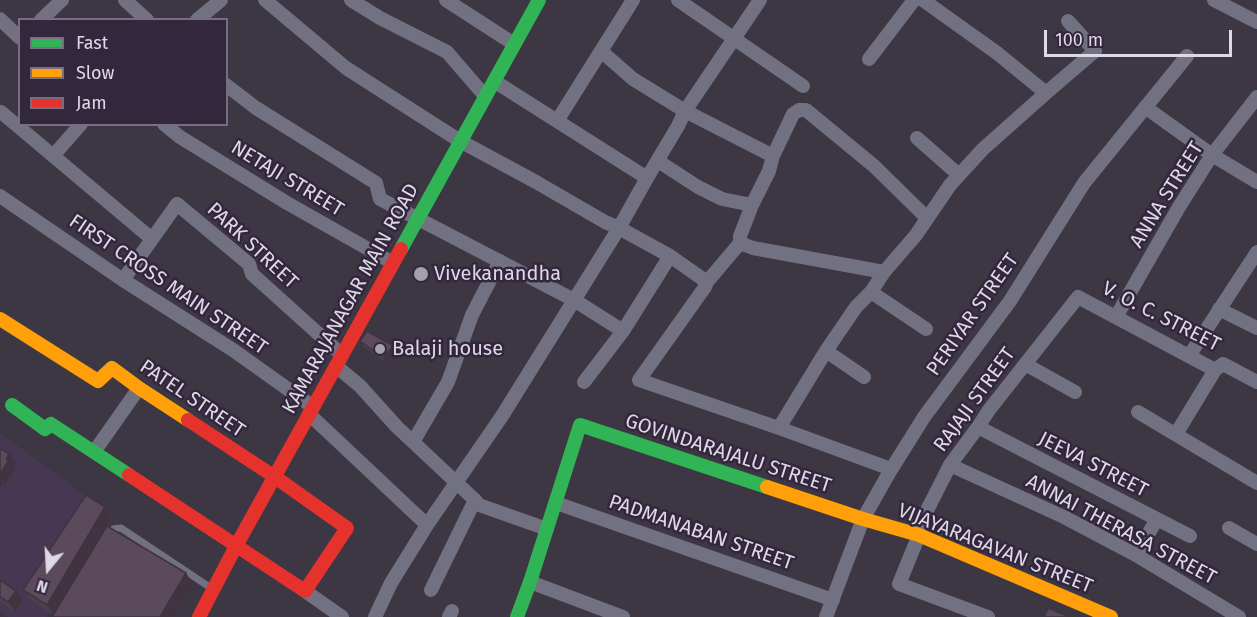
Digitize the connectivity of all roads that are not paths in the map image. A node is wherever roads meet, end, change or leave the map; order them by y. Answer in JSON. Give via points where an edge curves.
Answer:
{"nodes":[{"id":1,"x":62,"y":0,"type":"edge"},
{"id":2,"x":125,"y":0,"type":"edge"},
{"id":3,"x":221,"y":0,"type":"edge"},
{"id":4,"x":265,"y":0,"type":"edge"},
{"id":5,"x":351,"y":0,"type":"edge"},
{"id":6,"x":446,"y":0,"type":"edge"},
{"id":7,"x":538,"y":0,"type":"edge"},
{"id":8,"x":633,"y":0,"type":"edge"},
{"id":9,"x":678,"y":0,"type":"edge"},
{"id":10,"x":760,"y":0,"type":"edge"},
{"id":11,"x":914,"y":0,"type":"edge"},
{"id":12,"x":923,"y":0,"type":"edge"},
{"id":13,"x":1214,"y":0,"type":"edge"},
{"id":14,"x":43,"y":18,"type":"edge"},
{"id":15,"x":145,"y":18,"type":"edge"},
{"id":16,"x":199,"y":18,"type":"edge"},
{"id":17,"x":0,"y":19,"type":"edge"},
{"id":18,"x":1068,"y":21,"type":"dead end"},
{"id":19,"x":1257,"y":22,"type":"edge"},
{"id":20,"x":18,"y":36,"type":"edge"},
{"id":21,"x":733,"y":38,"type":"junction"},
{"id":22,"x":514,"y":44,"type":"junction"},
{"id":23,"x":601,"y":51,"type":"junction"},
{"id":24,"x":1187,"y":56,"type":"dead end"},
{"id":25,"x":870,"y":59,"type":"dead end"},
{"id":26,"x":494,"y":81,"type":"junction"},
{"id":27,"x":803,"y":86,"type":"dead end"},
{"id":28,"x":228,"y":87,"type":"edge"},
{"id":29,"x":1046,"y":93,"type":"junction"},
{"id":30,"x":485,"y":96,"type":"junction"},
{"id":31,"x":1257,"y":97,"type":"edge"},
{"id":32,"x":1145,"y":107,"type":"junction"},
{"id":33,"x":685,"y":111,"type":"junction"},
{"id":34,"x":1,"y":112,"type":"edge"},
{"id":35,"x":557,"y":121,"type":"junction"},
{"id":36,"x":79,"y":126,"type":"edge"},
{"id":37,"x":166,"y":126,"type":"edge"},
{"id":38,"x":917,"y":138,"type":"dead end"},
{"id":39,"x":460,"y":141,"type":"junction"},
{"id":40,"x":1212,"y":155,"type":"junction"},
{"id":41,"x":53,"y":156,"type":"junction"},
{"id":42,"x":773,"y":156,"type":"junction"},
{"id":43,"x":658,"y":161,"type":"junction"},
{"id":44,"x":959,"y":175,"type":"junction"},
{"id":45,"x":646,"y":178,"type":"junction"},
{"id":46,"x":1257,"y":182,"type":"edge"},
{"id":47,"x":0,"y":196,"type":"edge"},
{"id":48,"x":752,"y":205,"type":"junction"},
{"id":49,"x":927,"y":218,"type":"junction"},
{"id":50,"x":417,"y":219,"type":"junction"},
{"id":51,"x":619,"y":228,"type":"junction"},
{"id":52,"x":152,"y":239,"type":"junction"},
{"id":53,"x":740,"y":243,"type":"junction"},
{"id":54,"x":1257,"y":252,"type":"edge"},
{"id":55,"x":670,"y":256,"type":"junction"},
{"id":56,"x":500,"y":261,"type":"junction"},
{"id":57,"x":393,"y":263,"type":"junction"},
{"id":58,"x":1253,"y":267,"type":"edge"},
{"id":59,"x":884,"y":272,"type":"junction"},
{"id":60,"x":123,"y":280,"type":"junction"},
{"id":61,"x":707,"y":282,"type":"junction"},
{"id":62,"x":871,"y":292,"type":"junction"},
{"id":63,"x":1078,"y":297,"type":"joint"},
{"id":64,"x":574,"y":300,"type":"junction"},
{"id":65,"x":1219,"y":309,"type":"junction"},
{"id":66,"x":1116,"y":317,"type":"junction"},
{"id":67,"x":1,"y":322,"type":"edge"},
{"id":68,"x":1257,"y":328,"type":"edge"},
{"id":69,"x":926,"y":329,"type":"dead end"},
{"id":70,"x":623,"y":331,"type":"junction"},
{"id":71,"x":826,"y":351,"type":"junction"},
{"id":72,"x":1189,"y":356,"type":"junction"},
{"id":73,"x":339,"y":360,"type":"junction"},
{"id":74,"x":1025,"y":364,"type":"junction"},
{"id":75,"x":1215,"y":370,"type":"junction"},
{"id":76,"x":864,"y":377,"type":"dead end"},
{"id":77,"x":584,"y":382,"type":"dead end"},
{"id":78,"x":1257,"y":382,"type":"edge"},
{"id":79,"x":139,"y":388,"type":"junction"},
{"id":80,"x":1075,"y":392,"type":"dead end"},
{"id":81,"x":12,"y":405,"type":"dead end"},
{"id":82,"x":311,"y":410,"type":"junction"},
{"id":83,"x":1138,"y":412,"type":"dead end"},
{"id":84,"x":779,"y":428,"type":"junction"},
{"id":85,"x":978,"y":428,"type":"junction"},
{"id":86,"x":1176,"y":434,"type":"junction"},
{"id":87,"x":413,"y":442,"type":"junction"},
{"id":88,"x":94,"y":452,"type":"junction"},
{"id":89,"x":950,"y":465,"type":"junction"},
{"id":90,"x":891,"y":469,"type":"junction"},
{"id":91,"x":274,"y":477,"type":"junction"},
{"id":92,"x":455,"y":483,"type":"junction"},
{"id":93,"x":1257,"y":483,"type":"edge"},
{"id":94,"x":475,"y":500,"type":"junction"},
{"id":95,"x":556,"y":503,"type":"junction"},
{"id":96,"x":863,"y":519,"type":"junction"},
{"id":97,"x":1157,"y":519,"type":"junction"},
{"id":98,"x":427,"y":525,"type":"junction"},
{"id":99,"x":1230,"y":528,"type":"dead end"},
{"id":100,"x":547,"y":530,"type":"junction"},
{"id":101,"x":917,"y":535,"type":"junction"},
{"id":102,"x":1190,"y":536,"type":"dead end"},
{"id":103,"x":104,"y":540,"type":"edge"},
{"id":104,"x":1257,"y":544,"type":"edge"},
{"id":105,"x":237,"y":546,"type":"junction"},
{"id":106,"x":1136,"y":555,"type":"junction"},
{"id":107,"x":530,"y":582,"type":"junction"},
{"id":108,"x":214,"y":589,"type":"junction"},
{"id":109,"x":431,"y":590,"type":"dead end"},
{"id":110,"x":305,"y":591,"type":"junction"},
{"id":111,"x":833,"y":600,"type":"junction"},
{"id":112,"x":206,"y":615,"type":"edge"},
{"id":113,"x":342,"y":617,"type":"edge"},
{"id":114,"x":375,"y":617,"type":"edge"},
{"id":115,"x":517,"y":617,"type":"edge"},
{"id":116,"x":623,"y":617,"type":"edge"},
{"id":117,"x":826,"y":617,"type":"edge"},
{"id":118,"x":988,"y":617,"type":"edge"},
{"id":119,"x":1111,"y":617,"type":"edge"},
{"id":120,"x":1239,"y":617,"type":"edge"}],
"edges":[{"from":1,"to":14,"type":"street"},
{"from":2,"to":15,"type":"street"},
{"from":3,"to":16,"type":"street"},
{"from":4,"to":39,"type":"street","via":[[346,68]]},
{"from":5,"to":30,"type":"street","via":[[447,52]]},
{"from":6,"to":22,"type":"street"},
{"from":7,"to":22,"type":"street","name":"KAMARAJANAGAR MAIN ROAD"},
{"from":8,"to":23,"type":"street"},
{"from":9,"to":21,"type":"street"},
{"from":10,"to":21,"type":"street"},
{"from":11,"to":25,"type":"street"},
{"from":12,"to":29,"type":"street"},
{"from":13,"to":19,"type":"street"},
{"from":17,"to":20,"type":"street"},
{"from":18,"to":29,"type":"street","via":[[1095,51]]},
{"from":21,"to":27,"type":"street"},
{"from":21,"to":33,"type":"street"},
{"from":22,"to":26,"type":"street","name":"KAMARAJANAGAR MAIN ROAD"},
{"from":23,"to":33,"type":"street","via":[[633,79]]},
{"from":23,"to":35,"type":"street"},
{"from":24,"to":32,"type":"street","name":"PERIYAR STREET"},
{"from":26,"to":30,"type":"street","name":"KAMARAJANAGAR MAIN ROAD"},
{"from":26,"to":35,"type":"street"},
{"from":28,"to":50,"type":"street","via":[[376,183],[380,199]]},
{"from":29,"to":44,"type":"street"},
{"from":30,"to":39,"type":"street","name":"KAMARAJANAGAR MAIN ROAD"},
{"from":31,"to":40,"type":"street","name":"ANNA STREET"},
{"from":32,"to":40,"type":"street"},
{"from":32,"to":90,"type":"street","name":"PERIYAR STREET","via":[[1084,183],[1010,302],[926,413]]},
{"from":33,"to":42,"type":"street"},
{"from":33,"to":43,"type":"street"},
{"from":34,"to":41,"type":"street"},
{"from":35,"to":45,"type":"street"},
{"from":36,"to":41,"type":"street"},
{"from":37,"to":57,"type":"street","name":"NETAJI STREET","via":[[287,203]]},
{"from":38,"to":44,"type":"street"},
{"from":39,"to":50,"type":"street","name":"KAMARAJANAGAR MAIN ROAD"},
{"from":39,"to":51,"type":"street"},
{"from":40,"to":46,"type":"street"},
{"from":40,"to":66,"type":"street","name":"ANNA STREET"},
{"from":41,"to":52,"type":"street"},
{"from":42,"to":48,"type":"street"},
{"from":42,"to":49,"type":"street","via":[[793,114],[806,110],[874,166]]},
{"from":43,"to":45,"type":"street"},
{"from":43,"to":48,"type":"street","via":[[698,188],[722,199]]},
{"from":44,"to":49,"type":"street"},
{"from":45,"to":51,"type":"street"},
{"from":47,"to":60,"type":"street","name":"FIRST CROSS MAIN STREET"},
{"from":48,"to":53,"type":"street"},
{"from":49,"to":59,"type":"street"},
{"from":50,"to":56,"type":"street"},
{"from":50,"to":57,"type":"street","name":"KAMARAJANAGAR MAIN ROAD"},
{"from":51,"to":55,"type":"street"},
{"from":51,"to":64,"type":"street"},
{"from":52,"to":60,"type":"street","name":"PARK STREET"},
{"from":52,"to":73,"type":"street","name":"PARK STREET","via":[[177,204],[249,264],[252,274]]},
{"from":53,"to":59,"type":"street"},
{"from":53,"to":61,"type":"street"},
{"from":54,"to":58,"type":"street"},
{"from":55,"to":61,"type":"street"},
{"from":55,"to":70,"type":"street"},
{"from":56,"to":64,"type":"street"},
{"from":56,"to":87,"type":"street","via":[[472,315],[448,382]]},
{"from":57,"to":73,"type":"street","name":"KAMARAJANAGAR MAIN ROAD"},
{"from":58,"to":65,"type":"street"},
{"from":59,"to":62,"type":"street"},
{"from":60,"to":82,"type":"street","name":"FIRST CROSS MAIN STREET","via":[[233,350]]},
{"from":61,"to":84,"type":"street","via":[[639,380]]},
{"from":62,"to":69,"type":"street"},
{"from":62,"to":71,"type":"street"},
{"from":63,"to":66,"type":"street","name":"V. O. C. STREET"},
{"from":63,"to":74,"type":"street","name":"RAJAJI STREET"},
{"from":64,"to":70,"type":"street"},
{"from":64,"to":92,"type":"street"},
{"from":65,"to":68,"type":"street"},
{"from":65,"to":72,"type":"street"},
{"from":66,"to":72,"type":"street","name":"V. O. C. STREET"},
{"from":67,"to":79,"type":"street","name":"PATEL STREET","via":[[98,381],[112,368]]},
{"from":70,"to":77,"type":"street"},
{"from":71,"to":76,"type":"street"},
{"from":71,"to":84,"type":"street"},
{"from":72,"to":75,"type":"street","name":"V. O. C. STREET"},
{"from":73,"to":82,"type":"street","name":"KAMARAJANAGAR MAIN ROAD"},
{"from":73,"to":87,"type":"street"},
{"from":74,"to":80,"type":"street"},
{"from":74,"to":85,"type":"street","name":"RAJAJI STREET"},
{"from":75,"to":78,"type":"street","name":"V. O. C. STREET","via":[[1223,364]]},
{"from":75,"to":86,"type":"street"},
{"from":79,"to":88,"type":"street"},
{"from":79,"to":91,"type":"street","name":"PATEL STREET"},
{"from":81,"to":88,"type":"street","via":[[45,429],[51,424]]},
{"from":82,"to":91,"type":"street","name":"KAMARAJANAGAR MAIN ROAD"},
{"from":82,"to":98,"type":"street","name":"FIRST CROSS MAIN STREET"},
{"from":83,"to":86,"type":"street"},
{"from":84,"to":90,"type":"street"},
{"from":85,"to":89,"type":"street","name":"RAJAJI STREET"},
{"from":85,"to":97,"type":"street","name":"JEEVA STREET"},
{"from":86,"to":93,"type":"street"},
{"from":87,"to":92,"type":"street"},
{"from":88,"to":105,"type":"street"},
{"from":89,"to":101,"type":"street","name":"RAJAJI STREET"},
{"from":89,"to":106,"type":"street","name":"ANNAI THERASA STREET"},
{"from":90,"to":96,"type":"street","name":"PERIYAR STREET"},
{"from":91,"to":105,"type":"street","name":"KAMARAJANAGAR MAIN ROAD"},
{"from":91,"to":110,"type":"street","via":[[347,528]]},
{"from":92,"to":94,"type":"street"},
{"from":92,"to":98,"type":"street"},
{"from":94,"to":100,"type":"street","via":[[479,505]]},
{"from":94,"to":109,"type":"street"},
{"from":95,"to":96,"type":"street","name":"GOVINDARAJALU STREET","via":[[580,425]]},
{"from":95,"to":100,"type":"street"},
{"from":95,"to":111,"type":"street","name":"PADMANABAN STREET"},
{"from":96,"to":101,"type":"street","name":"VIJAYARAGAVAN STREET"},
{"from":96,"to":111,"type":"street","name":"PERIYAR STREET"},
{"from":97,"to":102,"type":"street","name":"JEEVA STREET"},
{"from":97,"to":106,"type":"street"},
{"from":98,"to":114,"type":"street"},
{"from":99,"to":104,"type":"street"},
{"from":100,"to":107,"type":"street"},
{"from":101,"to":118,"type":"street","name":"RAJAJI STREET","via":[[900,584]]},
{"from":101,"to":119,"type":"street","name":"VIJAYARAGAVAN STREET"},
{"from":103,"to":108,"type":"lane","via":[[114,528],[121,528]]},
{"from":105,"to":108,"type":"street","name":"KAMARAJANAGAR MAIN ROAD"},
{"from":105,"to":110,"type":"street"},
{"from":106,"to":120,"type":"street","name":"ANNAI THERASA STREET"},
{"from":107,"to":115,"type":"street"},
{"from":107,"to":116,"type":"street"},
{"from":108,"to":112,"type":"street","name":"KAMARAJANAGAR MAIN ROAD"},
{"from":110,"to":113,"type":"street"},
{"from":111,"to":117,"type":"street","name":"PERIYAR STREET"}]}
